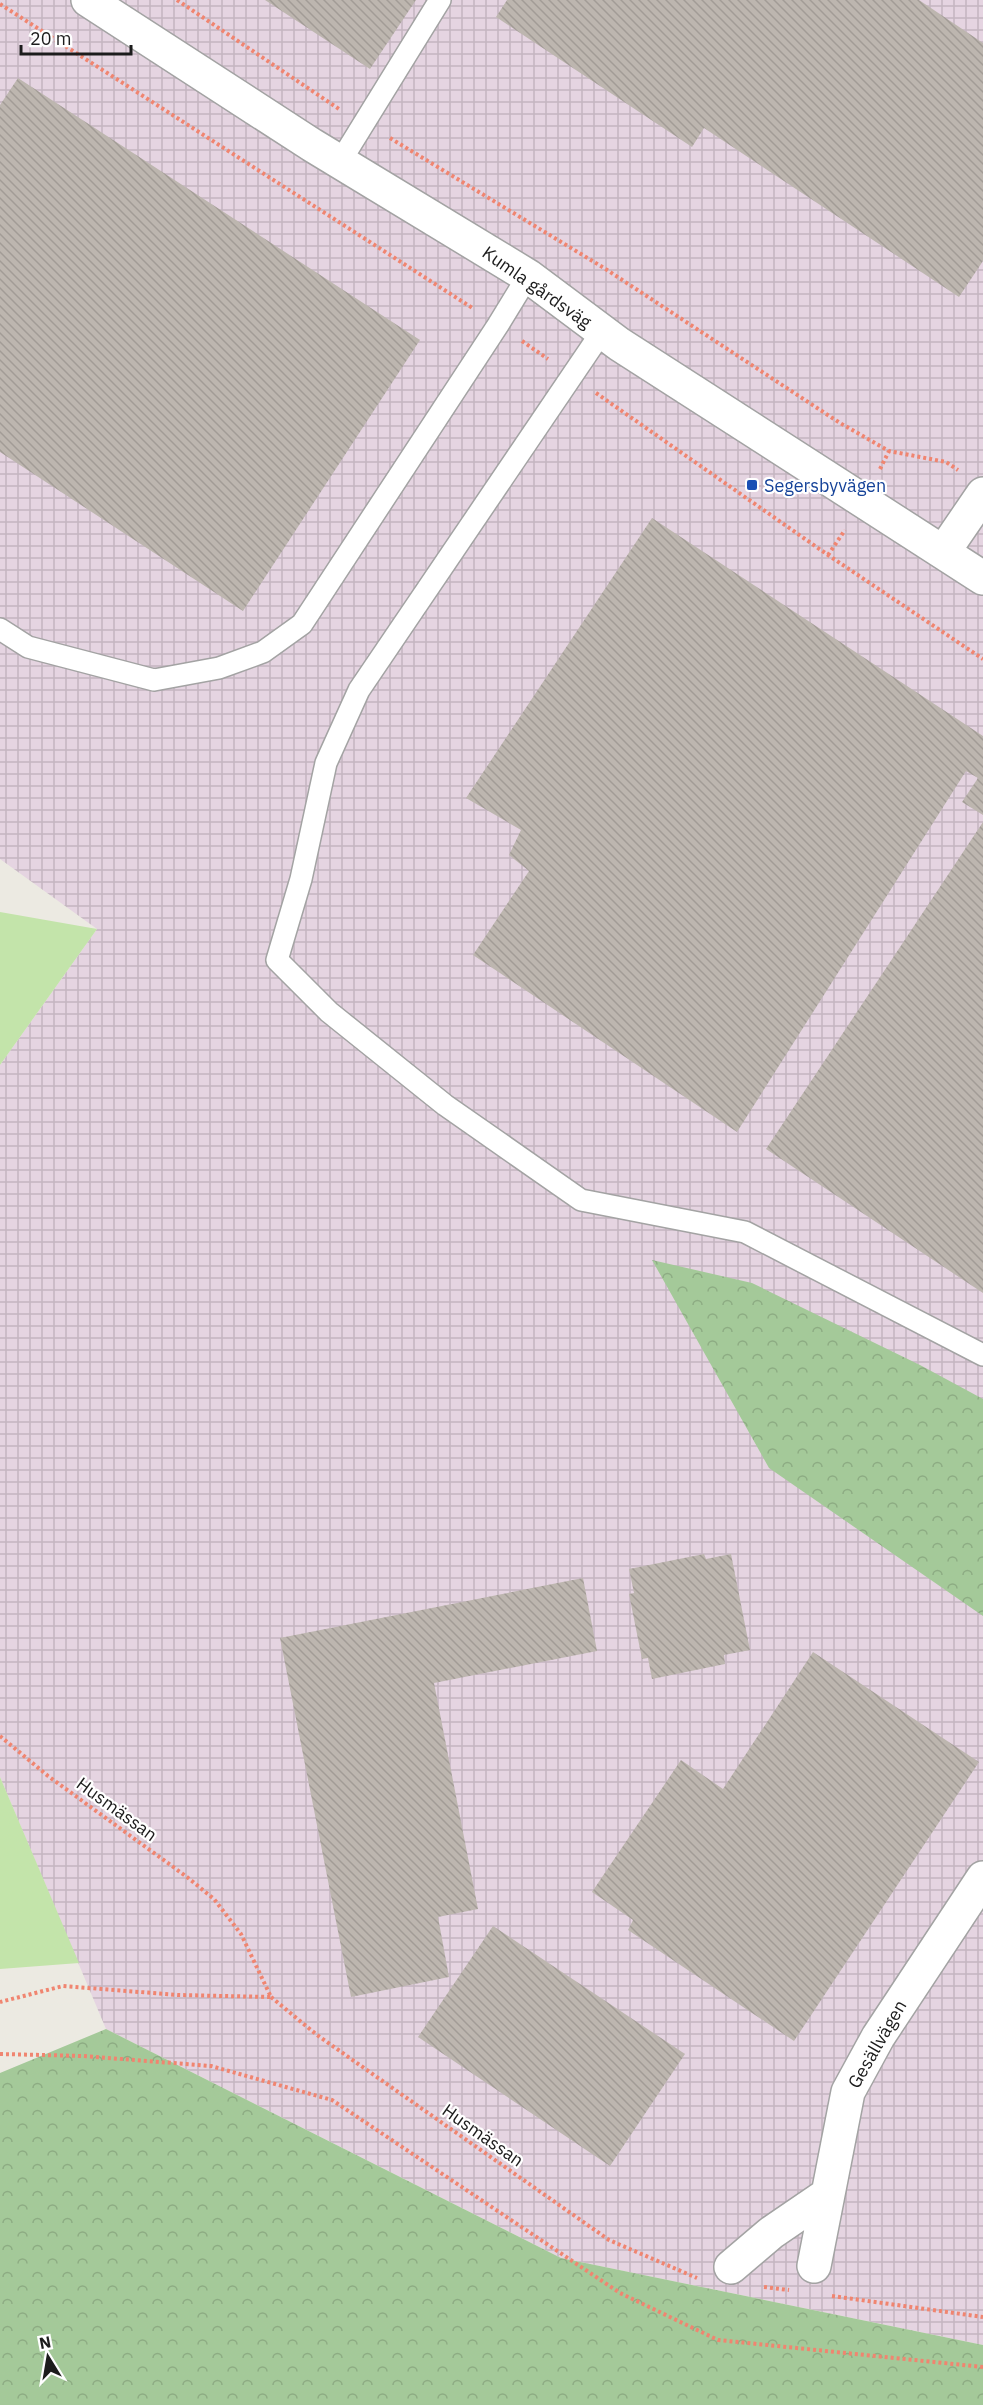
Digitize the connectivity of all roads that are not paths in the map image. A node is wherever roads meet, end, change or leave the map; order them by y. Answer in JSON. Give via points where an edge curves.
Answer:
{"nodes":[{"id":1,"x":88,"y":0,"type":"edge"},
{"id":2,"x":440,"y":0,"type":"edge"},
{"id":3,"x":340,"y":162,"type":"junction"},
{"id":4,"x":528,"y":276,"type":"junction"},
{"id":5,"x":601,"y":333,"type":"junction"},
{"id":6,"x":983,"y":494,"type":"edge"},
{"id":7,"x":944,"y":551,"type":"junction"},
{"id":8,"x":983,"y":578,"type":"edge"},
{"id":9,"x":0,"y":629,"type":"edge"},
{"id":10,"x":983,"y":1355,"type":"edge"},
{"id":11,"x":983,"y":1878,"type":"edge"},
{"id":12,"x":828,"y":2194,"type":"junction"},
{"id":13,"x":717,"y":2273,"type":"road end"},
{"id":14,"x":805,"y":2279,"type":"road end"}],
"edges":[{"from":1,"to":3,"type":"street","name":"Kumla gårdsväg"},
{"from":2,"to":3,"type":"lane"},
{"from":3,"to":4,"type":"street","name":"Kumla gårdsväg"},
{"from":4,"to":5,"type":"street","name":"Kumla gårdsväg"},
{"from":4,"to":9,"type":"lane","via":[[302,624],[263,652],[219,668],[154,680],[28,647]]},
{"from":5,"to":7,"type":"street","name":"Kumla gårdsväg"},
{"from":5,"to":10,"type":"lane","via":[[359,690],[326,763],[301,879],[277,960],[329,1012],[445,1105],[581,1200],[745,1232]]},
{"from":6,"to":7,"type":"street"},
{"from":7,"to":8,"type":"street","name":"Kumla gårdsväg"},
{"from":11,"to":12,"type":"street","name":"Gesällvägen","via":[[878,2037],[848,2092]]},
{"from":12,"to":13,"type":"street"},
{"from":12,"to":14,"type":"street","name":"Gesällvägen"}]}
